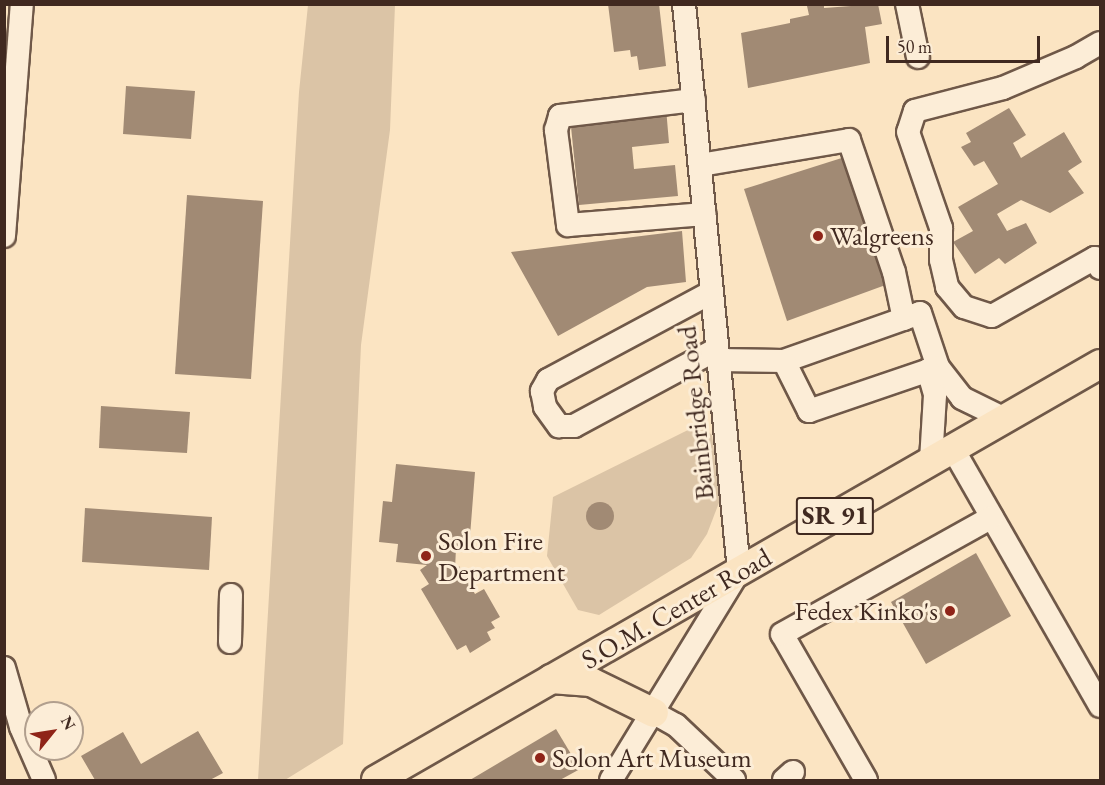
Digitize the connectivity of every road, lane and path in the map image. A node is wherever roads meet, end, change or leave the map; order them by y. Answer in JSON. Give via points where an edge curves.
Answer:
{"nodes":[{"id":1,"x":22,"y":4,"type":"edge"},
{"id":2,"x":684,"y":4,"type":"edge"},
{"id":3,"x":907,"y":4,"type":"edge"},
{"id":4,"x":1097,"y":52,"type":"edge"},
{"id":5,"x":918,"y":57,"type":"dead end"},
{"id":6,"x":694,"y":100,"type":"junction"},
{"id":7,"x":8,"y":127,"type":"edge"},
{"id":8,"x":700,"y":165,"type":"junction"},
{"id":9,"x":705,"y":214,"type":"junction"},
{"id":10,"x":4,"y":236,"type":"edge"},
{"id":11,"x":1099,"y":260,"type":"edge"},
{"id":12,"x":712,"y":292,"type":"junction"},
{"id":13,"x":904,"y":319,"type":"junction"},
{"id":14,"x":718,"y":354,"type":"junction"},
{"id":15,"x":784,"y":361,"type":"junction"},
{"id":16,"x":1101,"y":364,"type":"edge"},
{"id":17,"x":933,"y":368,"type":"junction"},
{"id":18,"x":1005,"y":418,"type":"junction"},
{"id":19,"x":942,"y":455,"type":"junction"},
{"id":20,"x":992,"y":517,"type":"junction"},
{"id":21,"x":739,"y":571,"type":"junction"},
{"id":22,"x":231,"y":595,"type":"dead end"},
{"id":23,"x":230,"y":642,"type":"dead end"},
{"id":24,"x":4,"y":668,"type":"edge"},
{"id":25,"x":551,"y":680,"type":"junction"},
{"id":26,"x":1101,"y":706,"type":"edge"},
{"id":27,"x":654,"y":713,"type":"junction"},
{"id":28,"x":614,"y":779,"type":"edge"},
{"id":29,"x":44,"y":780,"type":"edge"},
{"id":30,"x":376,"y":780,"type":"edge"},
{"id":31,"x":734,"y":780,"type":"edge"},
{"id":32,"x":866,"y":780,"type":"edge"}],
"edges":[{"from":1,"to":7,"type":"street"},
{"from":2,"to":6,"type":"street","name":"Bainbridge Road"},
{"from":3,"to":5,"type":"street"},
{"from":4,"to":11,"type":"street","via":[[1003,88],[915,111],[908,132],[941,228],[941,260],[947,287],[964,307],[992,316]]},
{"from":6,"to":8,"type":"street","name":"Bainbridge Road"},
{"from":6,"to":9,"type":"street","via":[[560,116],[556,130],[568,225]]},
{"from":7,"to":10,"type":"street"},
{"from":8,"to":9,"type":"street","name":"Bainbridge Road"},
{"from":8,"to":13,"type":"street","via":[[849,140],[894,272]]},
{"from":9,"to":12,"type":"street","name":"Bainbridge Road"},
{"from":12,"to":14,"type":"street","name":"Bainbridge Road"},
{"from":12,"to":14,"type":"street","via":[[548,380],[542,391],[545,407],[559,426],[574,426]]},
{"from":13,"to":15,"type":"street"},
{"from":13,"to":17,"type":"street","via":[[920,313]]},
{"from":14,"to":15,"type":"street"},
{"from":14,"to":21,"type":"street","name":"Bainbridge Road"},
{"from":15,"to":17,"type":"street","via":[[809,411]]},
{"from":16,"to":18,"type":"main road","name":"S.O.M. Center Road","number":"SR 91"},
{"from":17,"to":18,"type":"street","via":[[965,401]]},
{"from":17,"to":19,"type":"street"},
{"from":18,"to":19,"type":"main road","name":"S.O.M. Center Road","number":"SR 91"},
{"from":19,"to":20,"type":"street"},
{"from":19,"to":21,"type":"main road","name":"S.O.M. Center Road","number":"SR 91"},
{"from":20,"to":26,"type":"street"},
{"from":20,"to":32,"type":"street","via":[[782,634]]},
{"from":21,"to":25,"type":"main road","name":"S.O.M. Center Road","number":"SR 91"},
{"from":21,"to":27,"type":"street"},
{"from":22,"to":23,"type":"street"},
{"from":24,"to":29,"type":"street","via":[[18,718]]},
{"from":25,"to":27,"type":"main road","via":[[591,682]]},
{"from":25,"to":30,"type":"main road","name":"S.O.M. Center Road","number":"SR 91"},
{"from":27,"to":28,"type":"street"},
{"from":27,"to":31,"type":"street","via":[[676,725]]}]}
